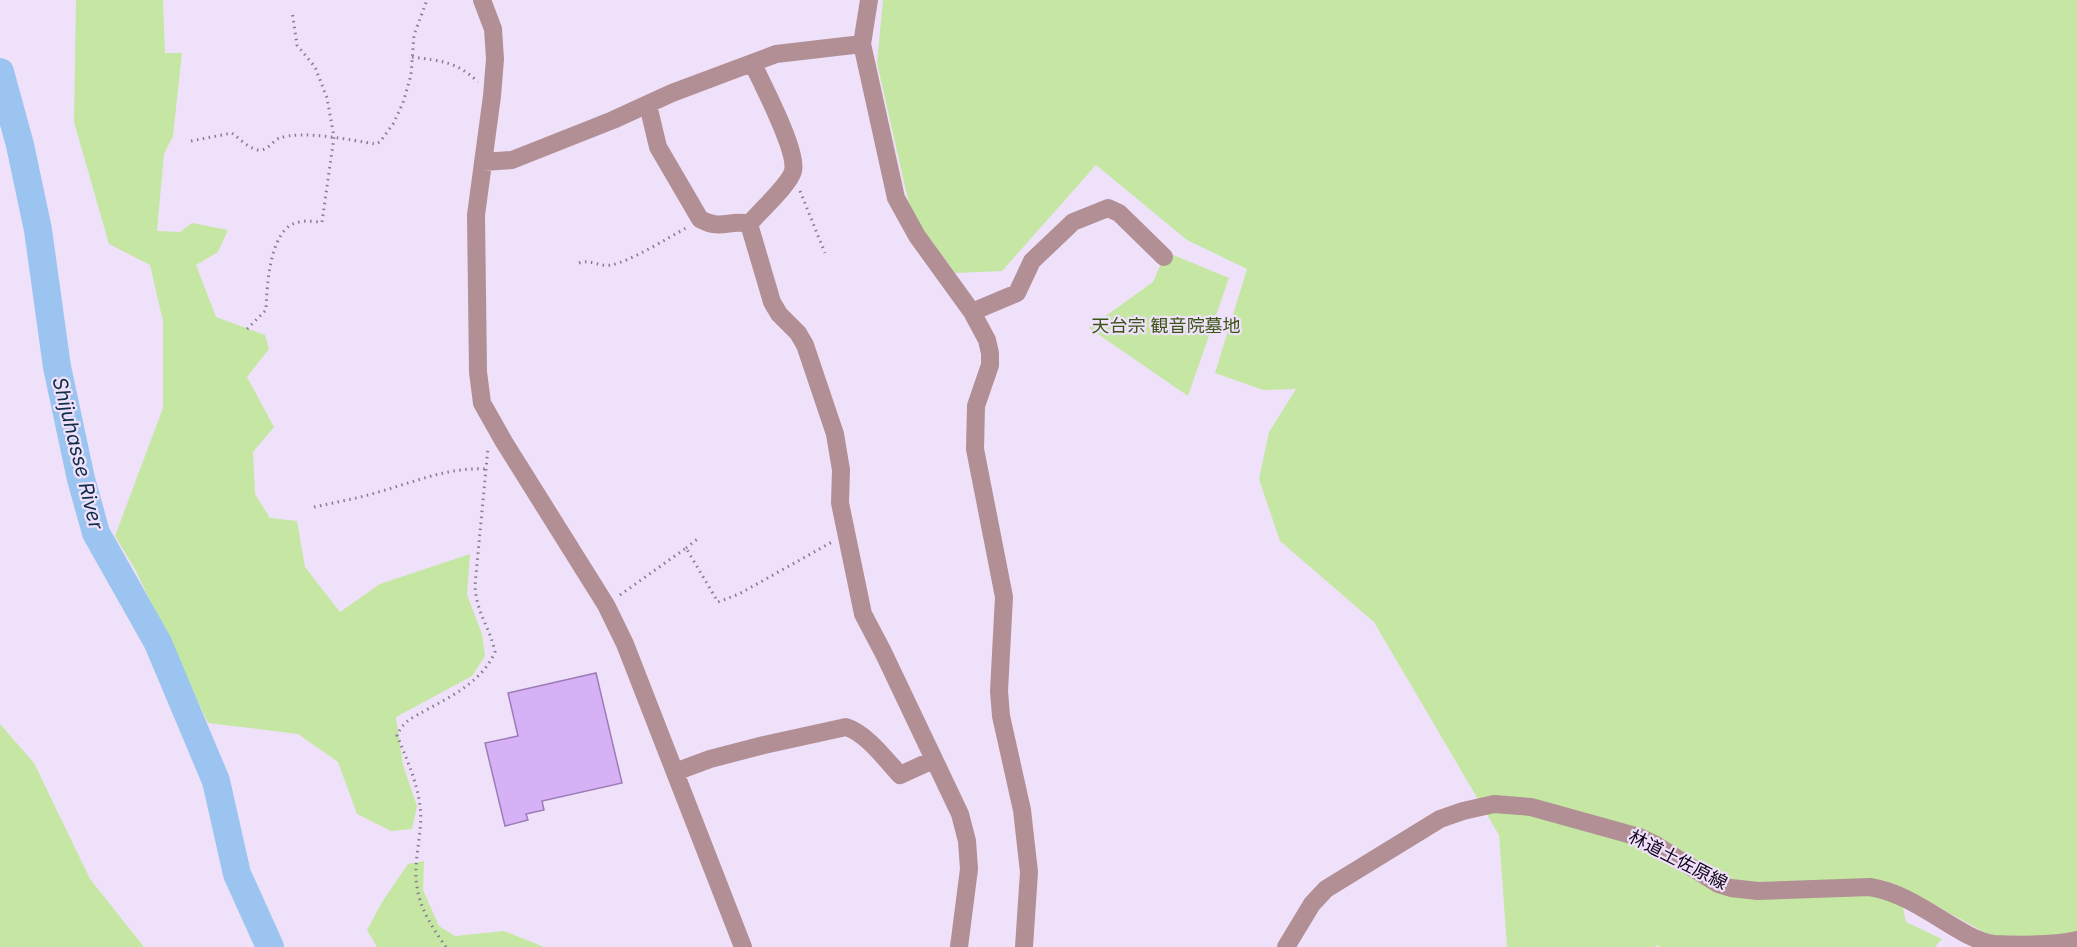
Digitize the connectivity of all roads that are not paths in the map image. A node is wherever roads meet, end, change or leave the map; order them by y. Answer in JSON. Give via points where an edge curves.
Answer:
{"nodes":[{"id":1,"x":482,"y":0,"type":"edge"},
{"id":2,"x":869,"y":0,"type":"edge"},
{"id":3,"x":862,"y":44,"type":"junction"},
{"id":4,"x":753,"y":64,"type":"junction"},
{"id":5,"x":648,"y":105,"type":"junction"},
{"id":6,"x":483,"y":162,"type":"junction"},
{"id":7,"x":749,"y":224,"type":"junction"},
{"id":8,"x":1164,"y":257,"type":"dead end"},
{"id":9,"x":972,"y":312,"type":"junction"},
{"id":10,"x":933,"y":760,"type":"junction"},
{"id":11,"x":675,"y":772,"type":"junction"},
{"id":12,"x":2077,"y":940,"type":"edge"},
{"id":13,"x":743,"y":947,"type":"edge"},
{"id":14,"x":959,"y":947,"type":"edge"},
{"id":15,"x":1024,"y":947,"type":"edge"},
{"id":16,"x":1286,"y":947,"type":"edge"}],
"edges":[{"from":1,"to":6,"type":"street","via":[[493,29],[495,58]]},
{"from":2,"to":3,"type":"street"},
{"from":3,"to":4,"type":"street","via":[[776,54]]},
{"from":3,"to":9,"type":"street","via":[[896,198],[917,236]]},
{"from":4,"to":5,"type":"street"},
{"from":4,"to":7,"type":"street","via":[[794,162],[793,173]]},
{"from":5,"to":6,"type":"street","via":[[512,160]]},
{"from":5,"to":7,"type":"street","via":[[658,147],[700,219],[711,225]]},
{"from":6,"to":11,"type":"street","via":[[476,215],[478,372],[482,403],[606,605]]},
{"from":7,"to":10,"type":"street","via":[[772,302],[805,345],[835,434],[841,470],[840,503],[862,614]]},
{"from":8,"to":9,"type":"street","via":[[1119,213],[1108,208],[1073,222],[1032,261],[1017,293]]},
{"from":9,"to":15,"type":"street","via":[[990,353],[990,365],[976,406],[975,449],[1004,597],[999,691],[1022,810],[1029,872]]},
{"from":10,"to":11,"type":"street","via":[[900,775],[862,735],[846,728],[710,759]]},
{"from":10,"to":14,"type":"street","via":[[960,814],[967,841],[969,869]]},
{"from":11,"to":13,"type":"street"},
{"from":12,"to":16,"type":"street","name":"林道土佐原線","via":[[1993,944],[1969,935],[1896,893],[1876,888],[1731,888],[1639,837],[1531,807],[1494,804],[1440,819],[1326,889],[1312,904]]}]}
